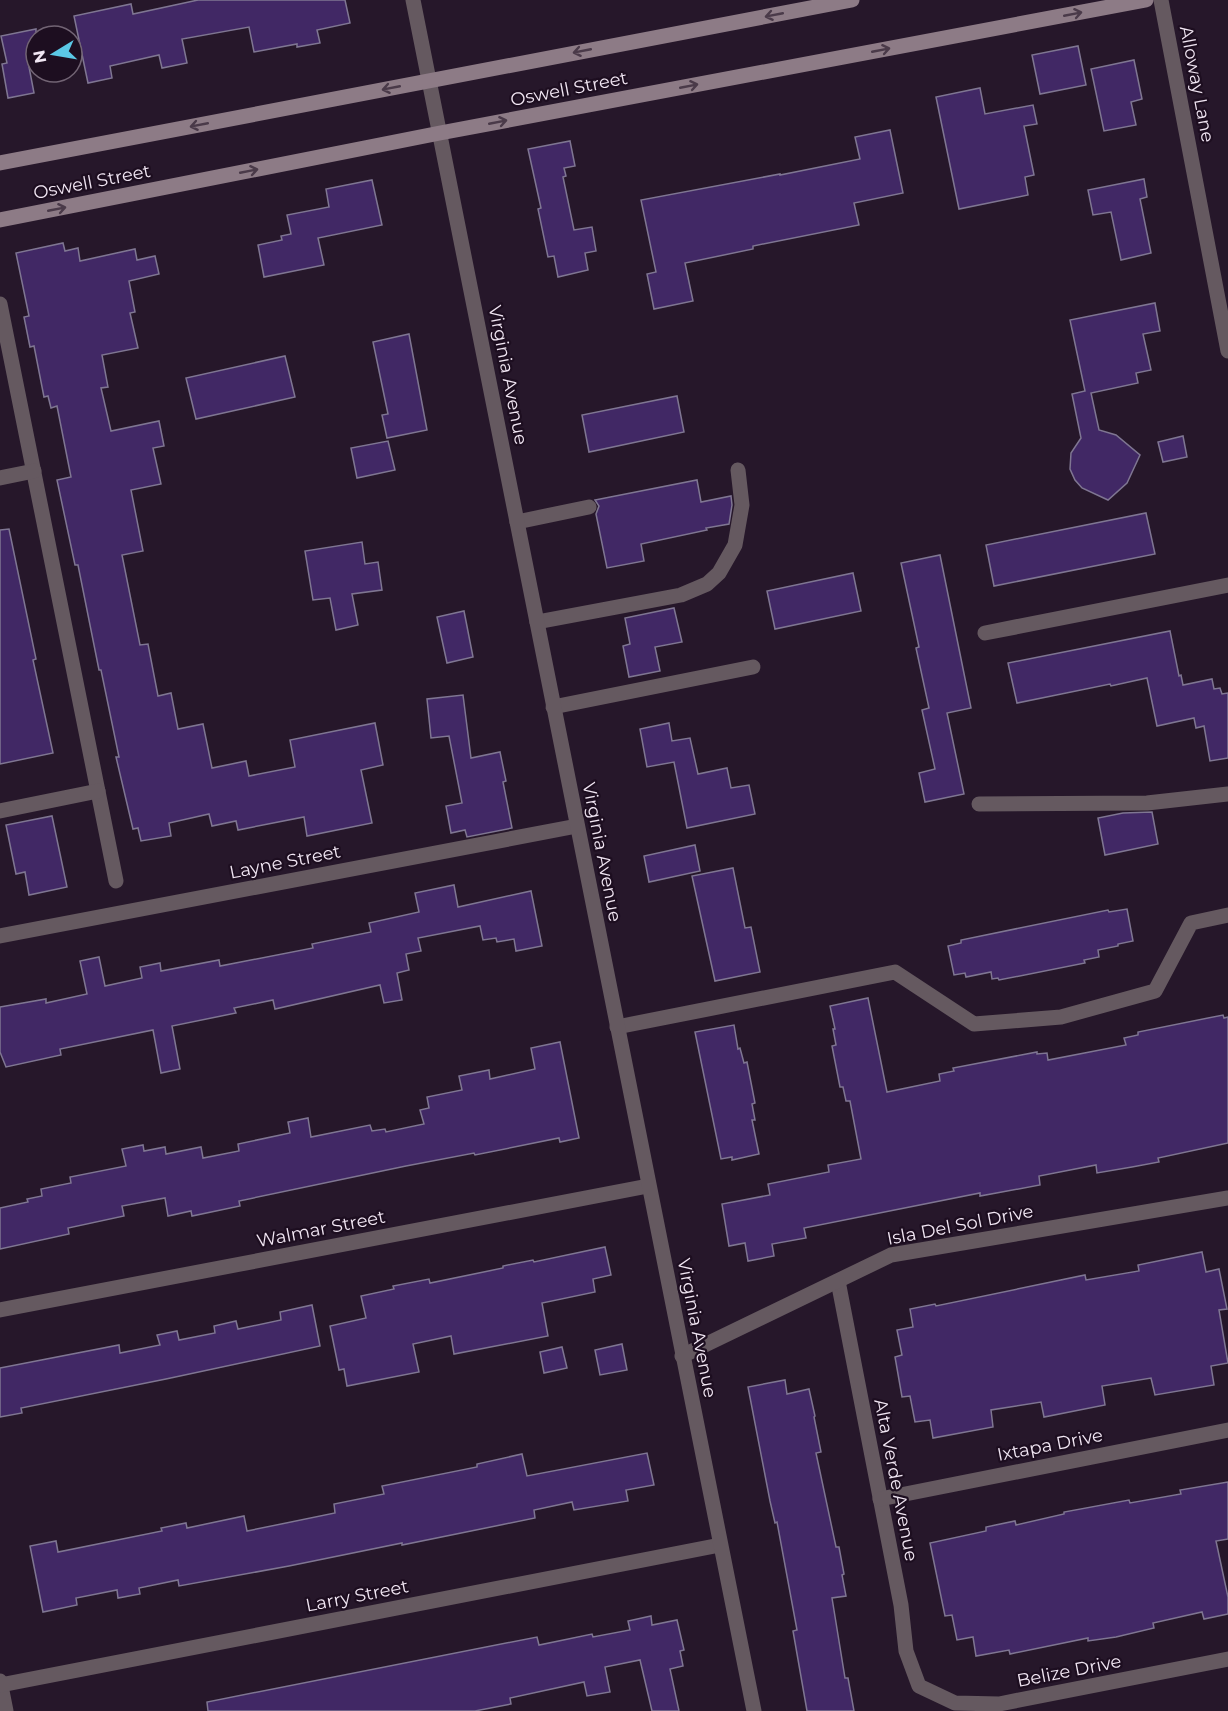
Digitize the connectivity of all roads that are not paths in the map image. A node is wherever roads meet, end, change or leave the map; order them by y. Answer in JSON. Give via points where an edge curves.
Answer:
{"nodes":[{"id":1,"x":413,"y":0,"type":"edge"},
{"id":2,"x":852,"y":0,"type":"edge"},
{"id":3,"x":1146,"y":0,"type":"edge"},
{"id":4,"x":1161,"y":0,"type":"edge"},
{"id":5,"x":430,"y":80,"type":"junction"},
{"id":6,"x":440,"y":133,"type":"junction"},
{"id":7,"x":0,"y":163,"type":"edge"},
{"id":8,"x":0,"y":220,"type":"edge"},
{"id":9,"x":0,"y":304,"type":"edge"},
{"id":10,"x":1226,"y":326,"type":"edge"},
{"id":11,"x":1228,"y":351,"type":"edge"},
{"id":12,"x":738,"y":470,"type":"dead end"},
{"id":13,"x":34,"y":471,"type":"junction"},
{"id":14,"x":0,"y":478,"type":"edge"},
{"id":15,"x":589,"y":507,"type":"dead end"},
{"id":16,"x":517,"y":522,"type":"junction"},
{"id":17,"x":1228,"y":585,"type":"edge"},
{"id":18,"x":537,"y":622,"type":"junction"},
{"id":19,"x":985,"y":633,"type":"dead end"},
{"id":20,"x":753,"y":667,"type":"dead end"},
{"id":21,"x":553,"y":707,"type":"junction"},
{"id":22,"x":98,"y":791,"type":"junction"},
{"id":23,"x":1228,"y":794,"type":"edge"},
{"id":24,"x":979,"y":804,"type":"dead end"},
{"id":25,"x":0,"y":811,"type":"edge"},
{"id":26,"x":577,"y":826,"type":"junction"},
{"id":27,"x":116,"y":881,"type":"dead end"},
{"id":28,"x":1228,"y":915,"type":"edge"},
{"id":29,"x":0,"y":936,"type":"edge"},
{"id":30,"x":617,"y":1028,"type":"junction"},
{"id":31,"x":648,"y":1186,"type":"junction"},
{"id":32,"x":1228,"y":1198,"type":"edge"},
{"id":33,"x":838,"y":1281,"type":"junction"},
{"id":34,"x":0,"y":1310,"type":"edge"},
{"id":35,"x":682,"y":1356,"type":"junction"},
{"id":36,"x":1228,"y":1430,"type":"edge"},
{"id":37,"x":880,"y":1499,"type":"junction"},
{"id":38,"x":720,"y":1545,"type":"junction"},
{"id":39,"x":1228,"y":1659,"type":"edge"},
{"id":40,"x":0,"y":1683,"type":"edge"},
{"id":41,"x":919,"y":1686,"type":"joint"},
{"id":42,"x":6,"y":1711,"type":"edge"},
{"id":43,"x":754,"y":1711,"type":"edge"}],
"edges":[{"from":1,"to":5,"type":"street","name":"Virginia Avenue"},
{"from":2,"to":5,"type":"main road","name":"Oswell Street","one_way":true},
{"from":6,"to":3,"type":"main road","name":"Oswell Street","one_way":true},
{"from":4,"to":10,"type":"street","name":"Alloway Lane"},
{"from":5,"to":6,"type":"street","name":"Virginia Avenue"},
{"from":5,"to":7,"type":"main road","name":"Oswell Street","one_way":true},
{"from":8,"to":6,"type":"main road","name":"Oswell Street","one_way":true},
{"from":6,"to":16,"type":"street","name":"Virginia Avenue"},
{"from":9,"to":13,"type":"street"},
{"from":10,"to":11,"type":"street","name":"Alloway Lane"},
{"from":12,"to":18,"type":"street","via":[[742,505],[735,545],[719,573],[707,584],[681,595]]},
{"from":13,"to":14,"type":"street"},
{"from":13,"to":22,"type":"street"},
{"from":15,"to":16,"type":"street"},
{"from":16,"to":18,"type":"street","name":"Virginia Avenue"},
{"from":17,"to":19,"type":"street"},
{"from":18,"to":21,"type":"street","name":"Virginia Avenue"},
{"from":20,"to":21,"type":"street"},
{"from":21,"to":26,"type":"street","name":"Virginia Avenue"},
{"from":22,"to":25,"type":"street"},
{"from":22,"to":27,"type":"street"},
{"from":23,"to":24,"type":"street","via":[[1147,803]]},
{"from":26,"to":29,"type":"street","name":"Layne Street"},
{"from":26,"to":30,"type":"street","name":"Virginia Avenue"},
{"from":28,"to":30,"type":"street","via":[[1191,923],[1155,991],[1062,1017],[974,1024],[895,972]]},
{"from":30,"to":31,"type":"street","name":"Virginia Avenue"},
{"from":31,"to":34,"type":"street","name":"Walmar Street"},
{"from":31,"to":35,"type":"street","name":"Virginia Avenue"},
{"from":32,"to":33,"type":"street","name":"Isla Del Sol Drive","via":[[891,1255]]},
{"from":33,"to":35,"type":"street","name":"Isla Del Sol Drive"},
{"from":33,"to":37,"type":"street","name":"Alta Verde Avenue"},
{"from":35,"to":38,"type":"street","name":"Virginia Avenue"},
{"from":36,"to":37,"type":"street","name":"Ixtapa Drive"},
{"from":37,"to":41,"type":"street","name":"Alta Verde Avenue","via":[[906,1651]]},
{"from":38,"to":40,"type":"street","name":"Larry Street"},
{"from":38,"to":43,"type":"street","name":"Virginia Avenue"},
{"from":39,"to":41,"type":"street","name":"Belize Drive","via":[[999,1704],[955,1703]]},
{"from":40,"to":42,"type":"street"}]}
